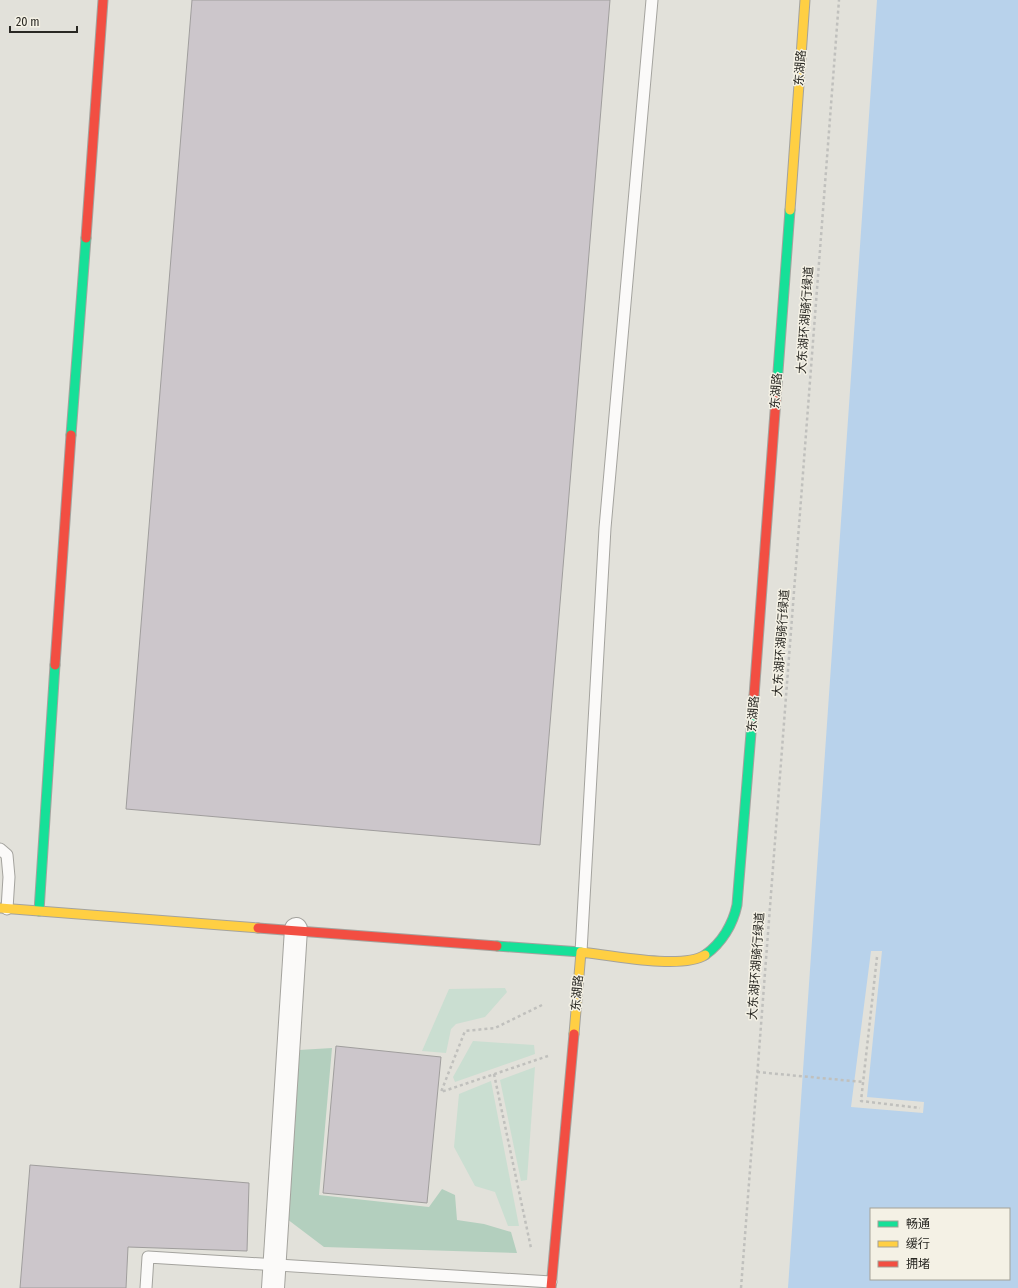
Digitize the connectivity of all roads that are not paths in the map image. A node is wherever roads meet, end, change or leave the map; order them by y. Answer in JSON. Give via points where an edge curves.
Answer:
{"nodes":[{"id":1,"x":103,"y":0,"type":"edge"},
{"id":2,"x":652,"y":0,"type":"edge"},
{"id":3,"x":805,"y":0,"type":"edge"},
{"id":4,"x":0,"y":850,"type":"edge"},
{"id":5,"x":3,"y":909,"type":"edge"},
{"id":6,"x":40,"y":911,"type":"junction"},
{"id":7,"x":296,"y":929,"type":"junction"},
{"id":8,"x":580,"y":952,"type":"junction"},
{"id":9,"x":275,"y":1265,"type":"junction"},
{"id":10,"x":551,"y":1285,"type":"edge"},
{"id":11,"x":146,"y":1288,"type":"edge"},
{"id":12,"x":273,"y":1288,"type":"edge"}],
"edges":[{"from":1,"to":6,"type":"street","via":[[57,628]]},
{"from":2,"to":8,"type":"lane","via":[[605,528]]},
{"from":3,"to":8,"type":"street","name":"东湖路","via":[[742,875],[736,914],[718,942],[701,957],[694,959],[672,961]]},
{"from":4,"to":5,"type":"lane","via":[[7,855],[8,870]]},
{"from":5,"to":6,"type":"street"},
{"from":6,"to":7,"type":"street"},
{"from":7,"to":8,"type":"street"},
{"from":7,"to":9,"type":"street"},
{"from":8,"to":10,"type":"street","name":"东湖路"},
{"from":9,"to":10,"type":"lane"},
{"from":9,"to":11,"type":"lane","via":[[148,1257]]},
{"from":9,"to":12,"type":"street"}]}
